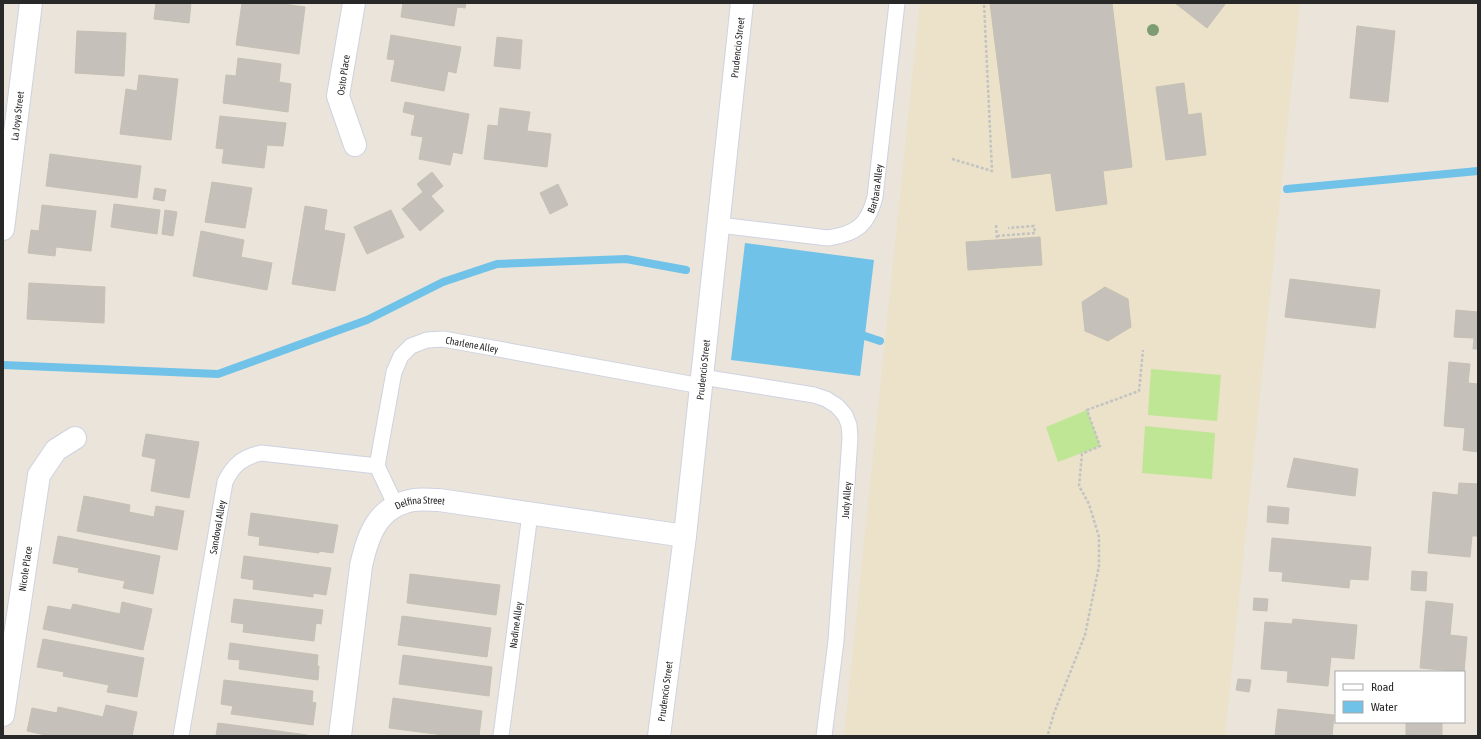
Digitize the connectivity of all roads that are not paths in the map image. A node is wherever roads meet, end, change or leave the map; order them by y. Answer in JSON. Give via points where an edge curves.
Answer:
{"nodes":[{"id":1,"x":31,"y":3,"type":"edge"},
{"id":2,"x":354,"y":3,"type":"edge"},
{"id":3,"x":742,"y":3,"type":"edge"},
{"id":4,"x":897,"y":3,"type":"edge"},
{"id":5,"x":355,"y":145,"type":"dead end"},
{"id":6,"x":718,"y":225,"type":"junction"},
{"id":7,"x":3,"y":229,"type":"edge"},
{"id":8,"x":702,"y":381,"type":"junction"},
{"id":9,"x":75,"y":438,"type":"dead end"},
{"id":10,"x":377,"y":466,"type":"junction"},
{"id":11,"x":396,"y":506,"type":"junction"},
{"id":12,"x":530,"y":514,"type":"junction"},
{"id":13,"x":685,"y":536,"type":"junction"},
{"id":14,"x":3,"y":715,"type":"edge"},
{"id":15,"x":181,"y":736,"type":"edge"},
{"id":16,"x":340,"y":736,"type":"edge"},
{"id":17,"x":501,"y":736,"type":"edge"},
{"id":18,"x":659,"y":736,"type":"edge"},
{"id":19,"x":824,"y":736,"type":"edge"}],
"edges":[{"from":1,"to":7,"type":"street","name":"La Joya Street"},
{"from":2,"to":5,"type":"street","name":"Osito Place","via":[[338,96]]},
{"from":3,"to":6,"type":"street","name":"Prudencio Street"},
{"from":4,"to":6,"type":"lane","name":"Barbara Alley","via":[[875,197],[866,219],[845,236],[828,238]]},
{"from":6,"to":8,"type":"street","name":"Prudencio Street"},
{"from":8,"to":10,"type":"lane","name":"Charlene Alley","via":[[443,339],[427,340],[411,346],[401,356],[394,372]]},
{"from":8,"to":13,"type":"street","name":"Prudencio Street"},
{"from":8,"to":19,"type":"lane","name":"Judy Alley","via":[[814,395],[837,406],[845,415],[849,426],[836,641]]},
{"from":9,"to":14,"type":"street","name":"Nicole Place","via":[[56,450],[39,475]]},
{"from":10,"to":11,"type":"lane"},
{"from":10,"to":15,"type":"lane","name":"Sandoval Alley","via":[[261,453],[239,461],[230,472],[225,482]]},
{"from":11,"to":12,"type":"street","name":"Delfina Street","via":[[414,500],[439,500]]},
{"from":11,"to":16,"type":"street","name":"Delfina Street","via":[[377,521],[367,540],[361,566]]},
{"from":12,"to":13,"type":"street","name":"Delfina Street"},
{"from":12,"to":17,"type":"lane","name":"Nadine Alley"},
{"from":13,"to":18,"type":"street","name":"Prudencio Street"}]}
